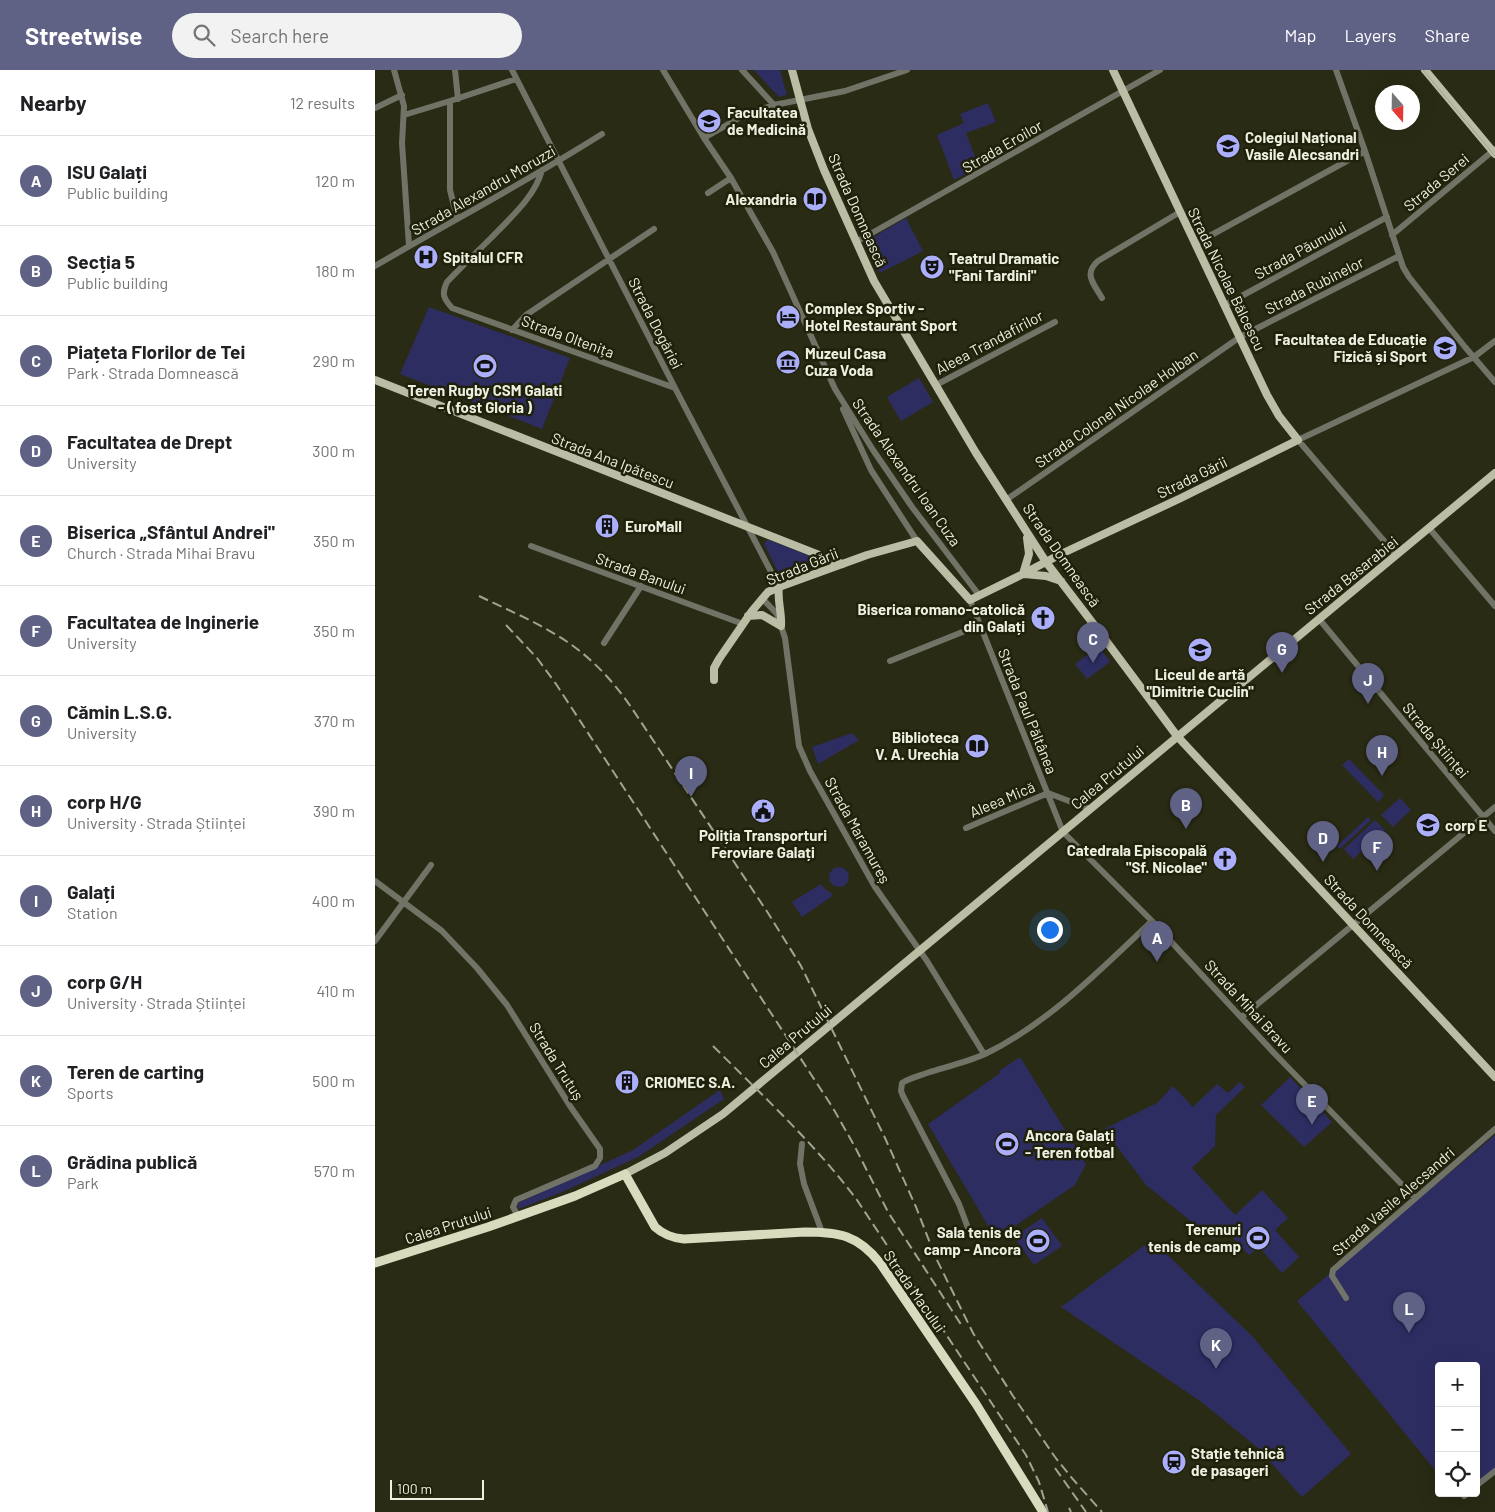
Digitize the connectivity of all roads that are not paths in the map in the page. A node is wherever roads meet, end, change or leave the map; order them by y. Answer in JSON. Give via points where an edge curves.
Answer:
{"nodes":[{"id":1,"x":394,"y":70,"type":"edge"},
{"id":2,"x":455,"y":70,"type":"edge"},
{"id":3,"x":512,"y":70,"type":"edge"},
{"id":4,"x":663,"y":70,"type":"edge"},
{"id":5,"x":743,"y":70,"type":"edge"},
{"id":6,"x":792,"y":70,"type":"edge"},
{"id":7,"x":907,"y":70,"type":"edge"},
{"id":8,"x":1113,"y":70,"type":"edge"},
{"id":9,"x":1160,"y":70,"type":"edge"},
{"id":10,"x":1336,"y":70,"type":"edge"},
{"id":11,"x":1425,"y":70,"type":"edge"},
{"id":12,"x":516,"y":78,"type":"junction"},
{"id":13,"x":1123,"y":91,"type":"junction"},
{"id":14,"x":402,"y":95,"type":"junction"},
{"id":15,"x":458,"y":98,"type":"junction"},
{"id":16,"x":799,"y":100,"type":"junction"},
{"id":17,"x":450,"y":101,"type":"junction"},
{"id":18,"x":774,"y":105,"type":"junction"},
{"id":19,"x":375,"y":108,"type":"edge"},
{"id":20,"x":405,"y":115,"type":"junction"},
{"id":21,"x":602,"y":134,"type":"dead end"},
{"id":22,"x":704,"y":138,"type":"junction"},
{"id":23,"x":1365,"y":151,"type":"junction"},
{"id":24,"x":1494,"y":151,"type":"edge"},
{"id":25,"x":559,"y":162,"type":"junction"},
{"id":26,"x":542,"y":170,"type":"junction"},
{"id":27,"x":731,"y":178,"type":"junction"},
{"id":28,"x":707,"y":193,"type":"dead end"},
{"id":29,"x":1180,"y":212,"type":"junction"},
{"id":30,"x":1387,"y":217,"type":"junction"},
{"id":31,"x":457,"y":218,"type":"junction"},
{"id":32,"x":655,"y":229,"type":"dead end"},
{"id":33,"x":1392,"y":235,"type":"junction"},
{"id":34,"x":856,"y":242,"type":"junction"},
{"id":35,"x":1195,"y":244,"type":"junction"},
{"id":36,"x":409,"y":246,"type":"junction"},
{"id":37,"x":1399,"y":256,"type":"junction"},
{"id":38,"x":609,"y":259,"type":"junction"},
{"id":39,"x":375,"y":266,"type":"edge"},
{"id":40,"x":1102,"y":298,"type":"dead end"},
{"id":41,"x":1225,"y":305,"type":"junction"},
{"id":42,"x":1055,"y":322,"type":"dead end"},
{"id":43,"x":512,"y":330,"type":"junction"},
{"id":44,"x":1240,"y":336,"type":"junction"},
{"id":45,"x":1495,"y":341,"type":"edge"},
{"id":46,"x":1474,"y":357,"type":"junction"},
{"id":47,"x":375,"y":380,"type":"edge"},
{"id":48,"x":1495,"y":382,"type":"edge"},
{"id":49,"x":936,"y":385,"type":"junction"},
{"id":50,"x":675,"y":388,"type":"junction"},
{"id":51,"x":835,"y":389,"type":"junction"},
{"id":52,"x":1298,"y":440,"type":"junction"},
{"id":53,"x":1495,"y":473,"type":"edge"},
{"id":54,"x":1007,"y":500,"type":"junction"},
{"id":55,"x":747,"y":526,"type":"junction"},
{"id":56,"x":1429,"y":528,"type":"junction"},
{"id":57,"x":1024,"y":529,"type":"junction"},
{"id":58,"x":917,"y":541,"type":"junction"},
{"id":59,"x":531,"y":546,"type":"dead end"},
{"id":60,"x":1396,"y":556,"type":"junction"},
{"id":61,"x":1046,"y":562,"type":"junction"},
{"id":62,"x":842,"y":564,"type":"junction"},
{"id":63,"x":1023,"y":574,"type":"junction"},
{"id":64,"x":1061,"y":581,"type":"junction"},
{"id":65,"x":641,"y":586,"type":"junction"},
{"id":66,"x":779,"y":587,"type":"junction"},
{"id":67,"x":979,"y":596,"type":"junction"},
{"id":68,"x":762,"y":598,"type":"junction"},
{"id":69,"x":970,"y":600,"type":"junction"},
{"id":70,"x":1495,"y":606,"type":"edge"},
{"id":71,"x":748,"y":616,"type":"junction"},
{"id":72,"x":1319,"y":619,"type":"junction"},
{"id":73,"x":743,"y":624,"type":"junction"},
{"id":74,"x":980,"y":625,"type":"junction"},
{"id":75,"x":781,"y":626,"type":"junction"},
{"id":76,"x":604,"y":643,"type":"dead end"},
{"id":77,"x":890,"y":661,"type":"dead end"},
{"id":78,"x":714,"y":680,"type":"dead end"},
{"id":79,"x":1177,"y":736,"type":"junction"},
{"id":80,"x":1047,"y":793,"type":"junction"},
{"id":81,"x":1495,"y":807,"type":"edge"},
{"id":82,"x":1090,"y":809,"type":"junction"},
{"id":83,"x":1484,"y":816,"type":"junction"},
{"id":84,"x":966,"y":828,"type":"dead end"},
{"id":85,"x":1495,"y":831,"type":"edge"},
{"id":86,"x":1063,"y":832,"type":"junction"},
{"id":87,"x":431,"y":866,"type":"dead end"},
{"id":88,"x":375,"y":881,"type":"edge"},
{"id":89,"x":403,"y":903,"type":"junction"},
{"id":90,"x":1152,"y":921,"type":"junction"},
{"id":91,"x":1354,"y":925,"type":"junction"},
{"id":92,"x":375,"y":941,"type":"edge"},
{"id":93,"x":1242,"y":1017,"type":"junction"},
{"id":94,"x":984,"y":1054,"type":"junction"},
{"id":95,"x":1495,"y":1077,"type":"edge"},
{"id":96,"x":1495,"y":1129,"type":"edge"},
{"id":97,"x":802,"y":1144,"type":"dead end"},
{"id":98,"x":625,"y":1174,"type":"junction"},
{"id":99,"x":1415,"y":1198,"type":"junction"},
{"id":100,"x":518,"y":1216,"type":"junction"},
{"id":101,"x":968,"y":1228,"type":"dead end"},
{"id":102,"x":822,"y":1232,"type":"junction"},
{"id":103,"x":375,"y":1263,"type":"edge"},
{"id":104,"x":1346,"y":1298,"type":"dead end"},
{"id":105,"x":1495,"y":1471,"type":"edge"},
{"id":106,"x":1480,"y":1483,"type":"edge"},
{"id":107,"x":1043,"y":1512,"type":"edge"}],
"edges":[{"from":1,"to":14,"type":"street"},
{"from":2,"to":15,"type":"street"},
{"from":3,"to":12,"type":"street","name":"Strada Dogăriei"},
{"from":4,"to":22,"type":"street","name":"Strada Alexandru Ioan Cuza"},
{"from":5,"to":18,"type":"street"},
{"from":6,"to":16,"type":"main road","name":"Strada Domnească"},
{"from":7,"to":16,"type":"street","via":[[845,91]]},
{"from":8,"to":13,"type":"main road","name":"Strada Nicolae Bălcescu"},
{"from":9,"to":13,"type":"street","name":"Strada Eroilor"},
{"from":10,"to":23,"type":"street"},
{"from":11,"to":24,"type":"main road"},
{"from":12,"to":15,"type":"street"},
{"from":12,"to":25,"type":"street","name":"Strada Dogăriei"},
{"from":13,"to":29,"type":"main road","name":"Strada Nicolae Bălcescu"},
{"from":13,"to":34,"type":"street","name":"Strada Eroilor"},
{"from":14,"to":19,"type":"street"},
{"from":14,"to":20,"type":"street"},
{"from":15,"to":17,"type":"street"},
{"from":16,"to":18,"type":"street"},
{"from":16,"to":34,"type":"main road","name":"Strada Domnească","via":[[816,150]]},
{"from":17,"to":20,"type":"street"},
{"from":17,"to":31,"type":"street","via":[[450,190]]},
{"from":18,"to":22,"type":"street","via":[[746,114]]},
{"from":20,"to":36,"type":"street","via":[[402,143]]},
{"from":21,"to":25,"type":"street","name":"Strada Alexandru Moruzzi"},
{"from":22,"to":27,"type":"street","name":"Strada Alexandru Ioan Cuza"},
{"from":23,"to":30,"type":"street"},
{"from":23,"to":35,"type":"street"},
{"from":24,"to":33,"type":"street","name":"Strada Serei"},
{"from":25,"to":26,"type":"street","name":"Strada Alexandru Moruzzi"},
{"from":25,"to":38,"type":"street","name":"Strada Dogăriei"},
{"from":26,"to":31,"type":"street","name":"Strada Alexandru Moruzzi"},
{"from":26,"to":43,"type":"street","name":"Strada Oltenița","via":[[535,188],[511,217],[443,289],[444,297],[453,308]]},
{"from":27,"to":28,"type":"street"},
{"from":27,"to":51,"type":"street","name":"Strada Alexandru Ioan Cuza","via":[[773,252]]},
{"from":29,"to":35,"type":"main road","name":"Strada Nicolae Bălcescu"},
{"from":29,"to":40,"type":"street","via":[[1092,266],[1090,277]]},
{"from":30,"to":33,"type":"street"},
{"from":30,"to":41,"type":"street","name":"Strada Păunului"},
{"from":31,"to":36,"type":"street","name":"Strada Alexandru Moruzzi"},
{"from":32,"to":38,"type":"street"},
{"from":33,"to":37,"type":"street"},
{"from":34,"to":49,"type":"main road","name":"Strada Domnească","via":[[874,280]]},
{"from":35,"to":41,"type":"main road","name":"Strada Nicolae Bălcescu"},
{"from":36,"to":39,"type":"street","name":"Strada Alexandru Moruzzi"},
{"from":37,"to":44,"type":"street","name":"Strada Rubinelor"},
{"from":37,"to":46,"type":"street","via":[[1409,277]]},
{"from":38,"to":43,"type":"street","via":[[526,315]]},
{"from":38,"to":50,"type":"street","name":"Strada Dogăriei"},
{"from":41,"to":44,"type":"main road","name":"Strada Nicolae Bălcescu"},
{"from":42,"to":49,"type":"street","name":"Aleea Trandafirilor"},
{"from":43,"to":50,"type":"street","name":"Strada Oltenița"},
{"from":44,"to":52,"type":"main road","name":"Strada Nicolae Bălcescu","via":[[1272,404]]},
{"from":44,"to":54,"type":"street","name":"Strada Colonel Nicolae Holban"},
{"from":45,"to":46,"type":"street","name":"Strada Gării"},
{"from":46,"to":48,"type":"street"},
{"from":46,"to":52,"type":"street","name":"Strada Gării"},
{"from":47,"to":55,"type":"main road","name":"Strada Ana Ipătescu"},
{"from":49,"to":54,"type":"main road","name":"Strada Domnească"},
{"from":50,"to":55,"type":"street","name":"Strada Dogăriei"},
{"from":51,"to":58,"type":"street","via":[[871,470]]},
{"from":51,"to":67,"type":"street","name":"Strada Alexandru Ioan Cuza","via":[[912,507]]},
{"from":52,"to":60,"type":"street","name":"Strada Nicolae Bălcescu"},
{"from":52,"to":61,"type":"main road","name":"Strada Gării"},
{"from":53,"to":56,"type":"main road","name":"Strada Basarabiei"},
{"from":54,"to":57,"type":"main road","name":"Strada Domnească"},
{"from":55,"to":62,"type":"main road","name":"Strada Ana Ipătescu"},
{"from":55,"to":66,"type":"street","name":"Strada Dogăriei"},
{"from":56,"to":60,"type":"main road","name":"Strada Basarabiei"},
{"from":56,"to":70,"type":"street"},
{"from":57,"to":61,"type":"main road","name":"Strada Domnească"},
{"from":57,"to":63,"type":"main road","via":[[1029,554]]},
{"from":58,"to":62,"type":"main road","name":"Strada Gării"},
{"from":58,"to":69,"type":"main road"},
{"from":59,"to":65,"type":"street","name":"Strada Banului"},
{"from":60,"to":72,"type":"main road","name":"Strada Basarabiei"},
{"from":61,"to":63,"type":"main road","name":"Strada Gării"},
{"from":61,"to":64,"type":"main road","name":"Strada Domnească"},
{"from":62,"to":66,"type":"main road","name":"Strada Gării"},
{"from":63,"to":64,"type":"main road"},
{"from":63,"to":67,"type":"main road","name":"Strada Gării"},
{"from":64,"to":79,"type":"main road","name":"Strada Domnească"},
{"from":65,"to":73,"type":"street","name":"Strada Banului"},
{"from":65,"to":76,"type":"street"},
{"from":66,"to":68,"type":"main road","name":"Strada Gării"},
{"from":66,"to":75,"type":"main road"},
{"from":67,"to":69,"type":"main road","name":"Strada Gării"},
{"from":68,"to":71,"type":"main road","name":"Strada Gării"},
{"from":68,"to":75,"type":"street","name":"Strada Maramureș","via":[[777,614]]},
{"from":69,"to":74,"type":"street","name":"Strada Paul Păltânea"},
{"from":71,"to":73,"type":"main road","name":"Strada Gării"},
{"from":71,"to":75,"type":"main road","via":[[762,615]]},
{"from":72,"to":79,"type":"main road","name":"Strada Basarabiei"},
{"from":72,"to":83,"type":"street","name":"Strada Științei"},
{"from":73,"to":78,"type":"main road","name":"Strada Gării","via":[[716,663]]},
{"from":74,"to":77,"type":"street"},
{"from":74,"to":80,"type":"street","name":"Strada Paul Păltânea"},
{"from":75,"to":94,"type":"street","name":"Strada Maramureș","via":[[802,756],[875,887],[927,962]]},
{"from":79,"to":82,"type":"main road","name":"Calea Prutului"},
{"from":79,"to":91,"type":"main road","name":"Strada Domnească"},
{"from":80,"to":82,"type":"street"},
{"from":80,"to":84,"type":"street","name":"Aleea Mică"},
{"from":80,"to":86,"type":"street","name":"Strada Paul Păltânea"},
{"from":81,"to":83,"type":"street"},
{"from":82,"to":86,"type":"main road","name":"Calea Prutului"},
{"from":83,"to":85,"type":"street","name":"Strada Științei"},
{"from":83,"to":91,"type":"street"},
{"from":86,"to":90,"type":"street","name":"Strada Mihai Bravu"},
{"from":86,"to":98,"type":"main road","name":"Calea Prutului","via":[[723,1114],[665,1153]]},
{"from":87,"to":89,"type":"street"},
{"from":88,"to":89,"type":"street"},
{"from":89,"to":92,"type":"street"},
{"from":89,"to":100,"type":"street","name":"Strada Trutuș","via":[[442,931],[486,978],[600,1149],[600,1158],[595,1166],[516,1200],[513,1207]]},
{"from":90,"to":93,"type":"street","name":"Strada Mihai Bravu"},
{"from":90,"to":94,"type":"street","via":[[1057,1006],[1020,1034]]},
{"from":91,"to":93,"type":"street"},
{"from":91,"to":95,"type":"main road","name":"Strada Domnească"},
{"from":93,"to":99,"type":"street","name":"Strada Mihai Bravu"},
{"from":94,"to":101,"type":"street","via":[[905,1081],[901,1088]]},
{"from":96,"to":99,"type":"street","name":"Strada Vasile Alecsandri"},
{"from":97,"to":102,"type":"street","via":[[800,1164],[804,1184]]},
{"from":98,"to":100,"type":"highway","name":"Calea Prutului"},
{"from":98,"to":102,"type":"highway","name":"Strada Macului","via":[[655,1227],[670,1237]]},
{"from":99,"to":104,"type":"street","name":"Strada Vasile Alecsandri","via":[[1333,1270],[1331,1276]]},
{"from":100,"to":103,"type":"highway","name":"Calea Prutului"},
{"from":102,"to":107,"type":"highway","name":"Strada Macului","via":[[855,1239],[876,1258],[976,1404]]},
{"from":105,"to":106,"type":"street"}]}
